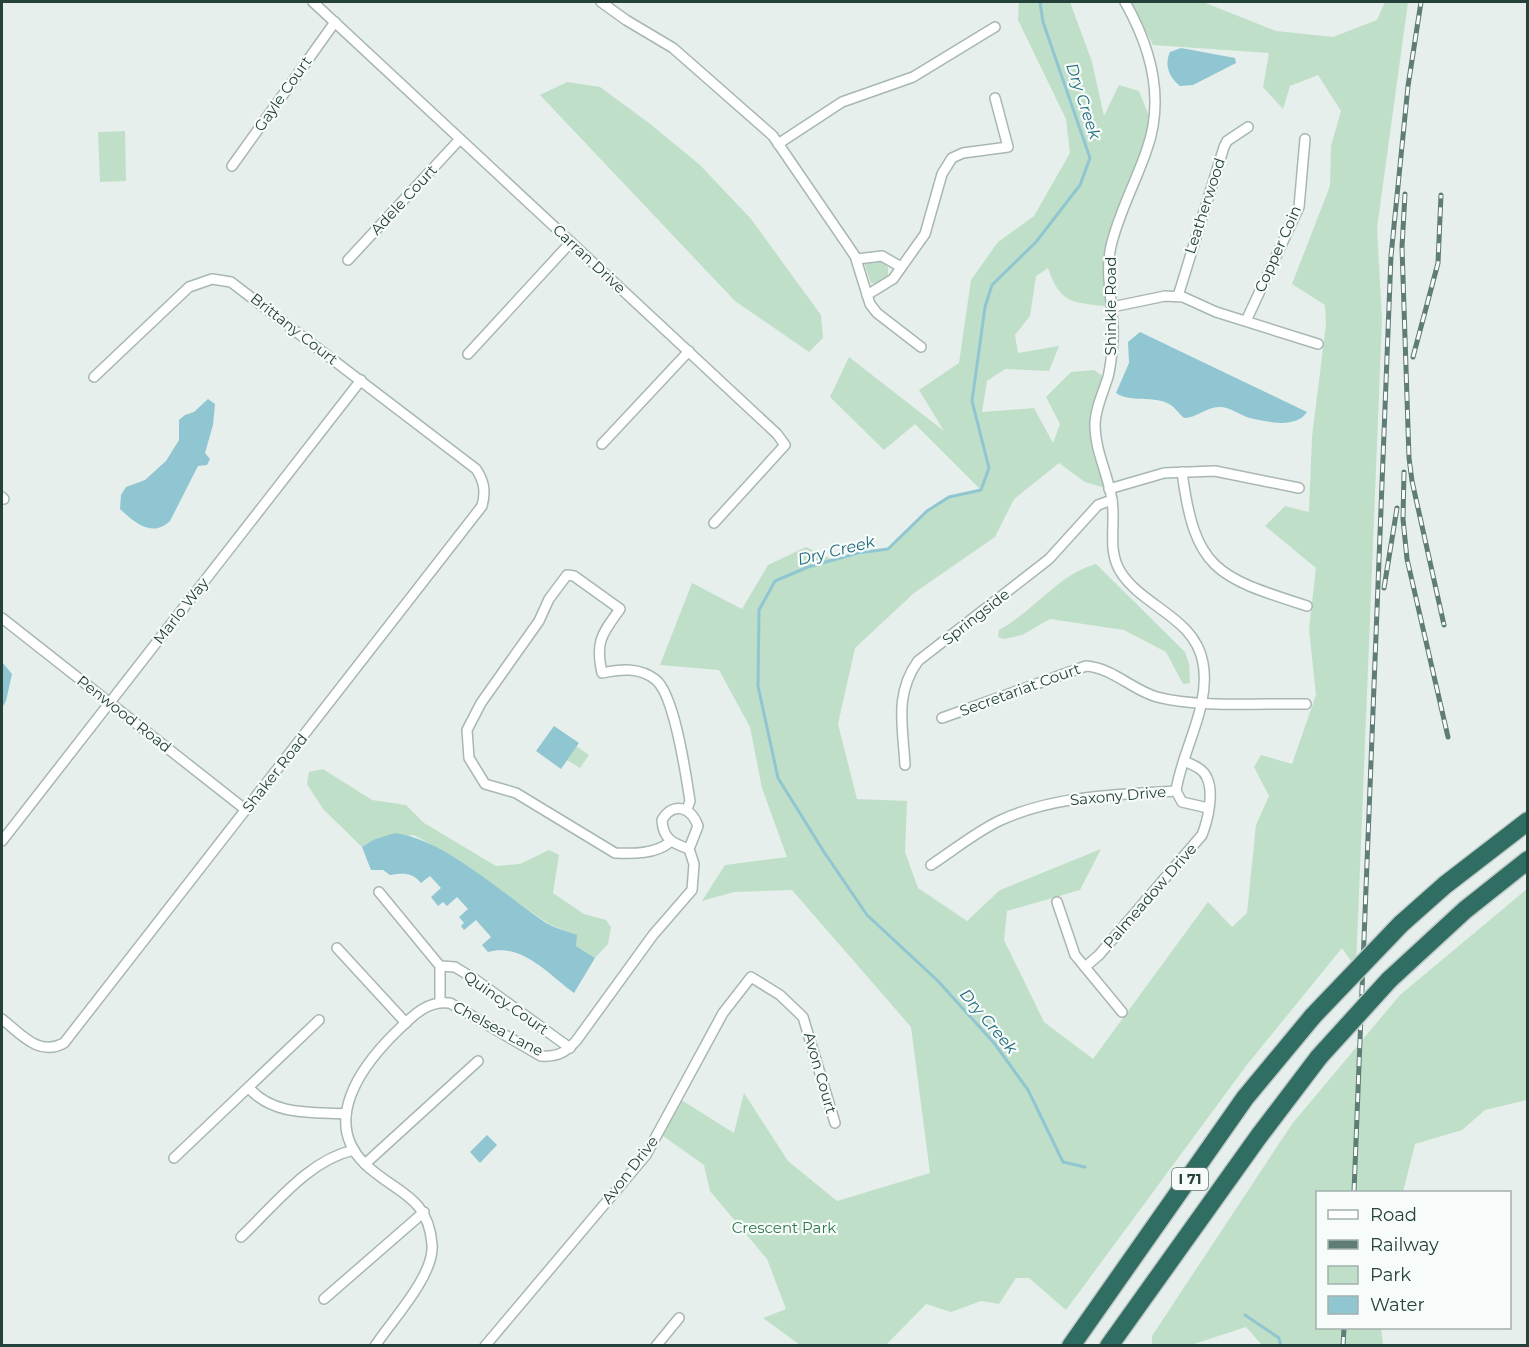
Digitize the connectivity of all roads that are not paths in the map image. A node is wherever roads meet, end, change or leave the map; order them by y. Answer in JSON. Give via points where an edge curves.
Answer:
{"nodes":[{"id":1,"x":313,"y":2,"type":"edge"},
{"id":2,"x":601,"y":2,"type":"edge"},
{"id":3,"x":1125,"y":2,"type":"edge"},
{"id":4,"x":335,"y":22,"type":"junction"},
{"id":5,"x":995,"y":27,"type":"dead end"},
{"id":6,"x":995,"y":98,"type":"dead end"},
{"id":7,"x":1248,"y":127,"type":"dead end"},
{"id":8,"x":460,"y":139,"type":"junction"},
{"id":9,"x":1305,"y":139,"type":"dead end"},
{"id":10,"x":778,"y":144,"type":"junction"},
{"id":11,"x":232,"y":166,"type":"dead end"},
{"id":12,"x":571,"y":242,"type":"junction"},
{"id":13,"x":857,"y":259,"type":"junction"},
{"id":14,"x":348,"y":260,"type":"dead end"},
{"id":15,"x":901,"y":267,"type":"junction"},
{"id":16,"x":867,"y":295,"type":"junction"},
{"id":17,"x":1178,"y":296,"type":"junction"},
{"id":18,"x":1112,"y":307,"type":"junction"},
{"id":19,"x":1246,"y":321,"type":"junction"},
{"id":20,"x":1318,"y":344,"type":"dead end"},
{"id":21,"x":921,"y":347,"type":"dead end"},
{"id":22,"x":688,"y":351,"type":"junction"},
{"id":23,"x":468,"y":354,"type":"dead end"},
{"id":24,"x":94,"y":377,"type":"dead end"},
{"id":25,"x":361,"y":380,"type":"junction"},
{"id":26,"x":602,"y":444,"type":"dead end"},
{"id":27,"x":1182,"y":472,"type":"junction"},
{"id":28,"x":1299,"y":488,"type":"dead end"},
{"id":29,"x":1110,"y":489,"type":"junction"},
{"id":30,"x":484,"y":490,"type":"joint"},
{"id":31,"x":1112,"y":500,"type":"junction"},
{"id":32,"x":714,"y":523,"type":"dead end"},
{"id":33,"x":1307,"y":606,"type":"dead end"},
{"id":34,"x":2,"y":618,"type":"edge"},
{"id":35,"x":1201,"y":702,"type":"junction"},
{"id":36,"x":110,"y":703,"type":"junction"},
{"id":37,"x":1306,"y":704,"type":"dead end"},
{"id":38,"x":942,"y":718,"type":"dead end"},
{"id":39,"x":1184,"y":761,"type":"junction"},
{"id":40,"x":905,"y":765,"type":"dead end"},
{"id":41,"x":1176,"y":791,"type":"junction"},
{"id":42,"x":1208,"y":808,"type":"junction"},
{"id":43,"x":687,"y":809,"type":"junction"},
{"id":44,"x":246,"y":810,"type":"junction"},
{"id":45,"x":1527,"y":821,"type":"edge"},
{"id":46,"x":2,"y":841,"type":"edge"},
{"id":47,"x":670,"y":842,"type":"junction"},
{"id":48,"x":689,"y":849,"type":"junction"},
{"id":49,"x":1527,"y":860,"type":"edge"},
{"id":50,"x":932,"y":865,"type":"dead end"},
{"id":51,"x":379,"y":892,"type":"dead end"},
{"id":52,"x":1057,"y":902,"type":"dead end"},
{"id":53,"x":338,"y":948,"type":"dead end"},
{"id":54,"x":440,"y":966,"type":"junction"},
{"id":55,"x":1085,"y":967,"type":"junction"},
{"id":56,"x":751,"y":977,"type":"joint"},
{"id":57,"x":440,"y":1001,"type":"junction"},
{"id":58,"x":1122,"y":1012,"type":"dead end"},
{"id":59,"x":2,"y":1019,"type":"edge"},
{"id":60,"x":319,"y":1020,"type":"dead end"},
{"id":61,"x":406,"y":1023,"type":"junction"},
{"id":62,"x":570,"y":1048,"type":"junction"},
{"id":63,"x":478,"y":1061,"type":"dead end"},
{"id":64,"x":249,"y":1088,"type":"junction"},
{"id":65,"x":346,"y":1114,"type":"junction"},
{"id":66,"x":835,"y":1123,"type":"dead end"},
{"id":67,"x":354,"y":1150,"type":"junction"},
{"id":68,"x":174,"y":1158,"type":"dead end"},
{"id":69,"x":365,"y":1164,"type":"junction"},
{"id":70,"x":424,"y":1212,"type":"junction"},
{"id":71,"x":241,"y":1237,"type":"dead end"},
{"id":72,"x":324,"y":1299,"type":"dead end"},
{"id":73,"x":679,"y":1318,"type":"dead end"},
{"id":74,"x":375,"y":1346,"type":"edge"},
{"id":75,"x":485,"y":1346,"type":"edge"},
{"id":76,"x":656,"y":1346,"type":"edge"},
{"id":77,"x":1071,"y":1346,"type":"edge"},
{"id":78,"x":1109,"y":1346,"type":"edge"}],
"edges":[{"from":1,"to":4,"type":"street","name":"Carran Drive"},
{"from":2,"to":10,"type":"street","via":[[673,48],[743,107]]},
{"from":3,"to":18,"type":"street","name":"Shinkle Road","via":[[1150,56],[1155,98],[1148,147],[1111,249]]},
{"from":4,"to":8,"type":"street","name":"Carran Drive"},
{"from":4,"to":11,"type":"street","name":"Gayle Court"},
{"from":5,"to":10,"type":"street","via":[[913,77],[842,102]]},
{"from":6,"to":15,"type":"street","via":[[1008,147],[952,158],[942,174],[928,229]]},
{"from":7,"to":17,"type":"street","name":"Leatherwood","via":[[1224,147]]},
{"from":8,"to":12,"type":"street","name":"Carran Drive"},
{"from":8,"to":14,"type":"street","name":"Adele Court"},
{"from":9,"to":19,"type":"street","name":"Copper Coin","via":[[1299,207]]},
{"from":10,"to":13,"type":"street"},
{"from":12,"to":22,"type":"street","name":"Carran Drive"},
{"from":12,"to":23,"type":"street"},
{"from":13,"to":15,"type":"street","via":[[882,256]]},
{"from":13,"to":16,"type":"street"},
{"from":15,"to":16,"type":"street","via":[[887,285]]},
{"from":16,"to":21,"type":"street","via":[[877,313]]},
{"from":17,"to":18,"type":"street"},
{"from":17,"to":19,"type":"street"},
{"from":18,"to":29,"type":"street","name":"Shinkle Road","via":[[1110,366],[1095,426]]},
{"from":19,"to":20,"type":"street"},
{"from":22,"to":26,"type":"street"},
{"from":22,"to":32,"type":"street","name":"Carran Drive","via":[[786,445]]},
{"from":24,"to":25,"type":"street","name":"Brittany Court","via":[[189,287],[217,279],[238,285]]},
{"from":25,"to":30,"type":"street","name":"Brittany Court","via":[[476,469]]},
{"from":25,"to":36,"type":"street","name":"Marlo Way"},
{"from":27,"to":28,"type":"street","via":[[1222,472]]},
{"from":27,"to":29,"type":"street","via":[[1164,473]]},
{"from":27,"to":33,"type":"street","via":[[1197,541],[1205,556],[1241,583]]},
{"from":29,"to":31,"type":"street","name":"Shinkle Road"},
{"from":30,"to":44,"type":"street","name":"Shaker Road","via":[[482,506]]},
{"from":31,"to":35,"type":"street","name":"Shinkle Road","via":[[1112,548],[1120,571],[1193,639],[1203,663]]},
{"from":31,"to":40,"type":"street","name":"Springside","via":[[1098,506],[1049,559],[918,661],[902,695]]},
{"from":34,"to":36,"type":"street","name":"Penwood Road"},
{"from":35,"to":37,"type":"street","name":"Secretariat Court"},
{"from":35,"to":38,"type":"street","name":"Secretariat Court","via":[[1157,697],[1096,666],[1086,666]]},
{"from":35,"to":39,"type":"street","name":"Shinkle Road"},
{"from":36,"to":44,"type":"street","name":"Penwood Road"},
{"from":36,"to":46,"type":"street","name":"Marlo Way"},
{"from":39,"to":41,"type":"street","name":"Shinkle Road"},
{"from":39,"to":42,"type":"street","name":"Palmeadow Drive","via":[[1208,779]]},
{"from":41,"to":42,"type":"street","via":[[1182,802]]},
{"from":41,"to":50,"type":"street","name":"Saxony Drive","via":[[1075,798],[1031,810],[993,825]]},
{"from":42,"to":55,"type":"street","name":"Palmeadow Drive","via":[[1207,824],[1195,845]]},
{"from":43,"to":47,"type":"street","via":[[666,812],[662,820]]},
{"from":43,"to":47,"type":"street","via":[[690,801],[682,750],[665,693],[658,682],[643,673],[602,673],[598,646],[620,609],[574,576],[562,579],[539,621],[481,703],[467,730],[469,758],[485,784],[516,793],[615,853],[659,849]]},
{"from":43,"to":48,"type":"street","via":[[698,826]]},
{"from":44,"to":59,"type":"street","name":"Shaker Road","via":[[71,1035],[55,1049],[39,1048]]},
{"from":45,"to":77,"type":"highway","number":"I 71","bridge":true,"via":[[1401,924],[1313,1016],[1245,1098]]},
{"from":47,"to":48,"type":"street"},
{"from":48,"to":62,"type":"street","via":[[694,864],[692,890],[653,935]]},
{"from":49,"to":78,"type":"highway","number":"I 71","bridge":true,"via":[[1389,980],[1319,1057]]},
{"from":51,"to":54,"type":"street"},
{"from":52,"to":55,"type":"street","via":[[1071,944]]},
{"from":53,"to":61,"type":"street"},
{"from":54,"to":57,"type":"street"},
{"from":54,"to":62,"type":"street","name":"Quincy Court","via":[[455,967],[476,980]]},
{"from":55,"to":58,"type":"street"},
{"from":56,"to":66,"type":"street","name":"Avon Court","via":[[780,995],[803,1017]]},
{"from":56,"to":75,"type":"street","name":"Avon Drive","via":[[723,1013],[646,1155]]},
{"from":57,"to":61,"type":"street","name":"Chelsea Lane","via":[[427,1004]]},
{"from":57,"to":62,"type":"street","name":"Chelsea Lane","via":[[450,1003],[541,1056],[560,1055]]},
{"from":60,"to":64,"type":"street"},
{"from":61,"to":65,"type":"street","name":"Chelsea Lane","via":[[370,1061],[350,1096]]},
{"from":63,"to":69,"type":"street"},
{"from":64,"to":65,"type":"street","via":[[266,1104],[289,1111]]},
{"from":64,"to":68,"type":"street"},
{"from":65,"to":67,"type":"street","name":"Chelsea Lane","via":[[346,1129]]},
{"from":67,"to":69,"type":"street","name":"Chelsea Lane"},
{"from":67,"to":71,"type":"street","via":[[313,1169]]},
{"from":69,"to":70,"type":"street","name":"Chelsea Lane","via":[[418,1203]]},
{"from":70,"to":72,"type":"street"},
{"from":70,"to":74,"type":"street","via":[[433,1246],[428,1270]]},
{"from":73,"to":76,"type":"street"}]}
